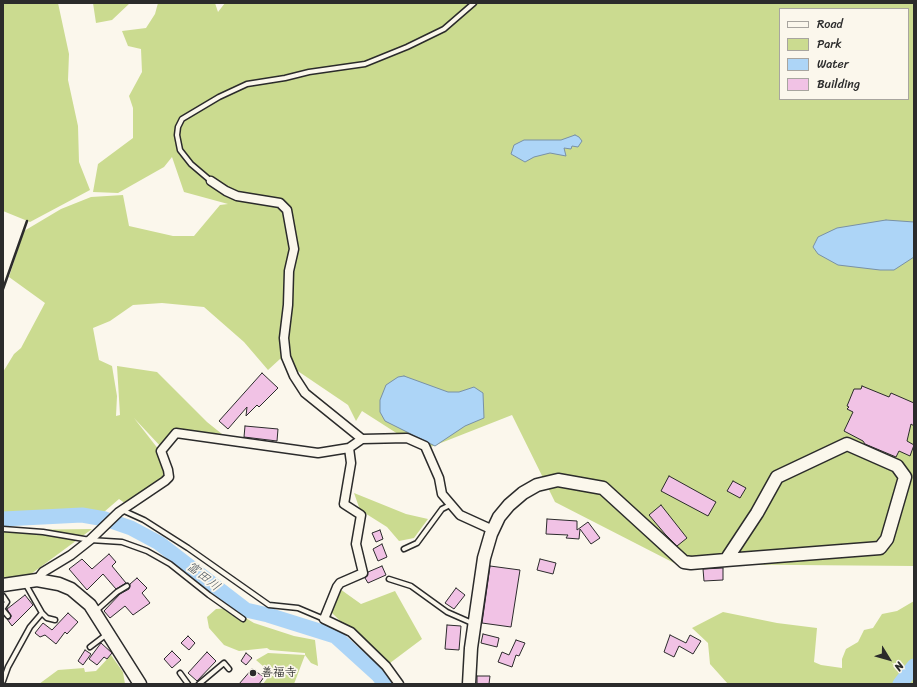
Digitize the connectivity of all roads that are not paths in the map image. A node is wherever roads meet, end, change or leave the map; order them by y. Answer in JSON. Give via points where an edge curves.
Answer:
{"nodes":[{"id":1,"x":474,"y":3,"type":"edge"},
{"id":2,"x":211,"y":181,"type":"joint"},
{"id":3,"x":362,"y":439,"type":"junction"},
{"id":4,"x":349,"y":448,"type":"junction"},
{"id":5,"x":451,"y":504,"type":"junction"},
{"id":6,"x":120,"y":511,"type":"junction"},
{"id":7,"x":3,"y":529,"type":"edge"},
{"id":8,"x":493,"y":530,"type":"junction"},
{"id":9,"x":90,"y":540,"type":"junction"},
{"id":10,"x":404,"y":549,"type":"dead end"},
{"id":11,"x":726,"y":560,"type":"junction"},
{"id":12,"x":389,"y":579,"type":"dead end"},
{"id":13,"x":37,"y":580,"type":"junction"},
{"id":14,"x":24,"y":581,"type":"junction"},
{"id":15,"x":3,"y":585,"type":"edge"},
{"id":16,"x":127,"y":586,"type":"dead end"},
{"id":17,"x":3,"y":596,"type":"edge"},
{"id":18,"x":3,"y":609,"type":"edge"},
{"id":19,"x":94,"y":612,"type":"junction"},
{"id":20,"x":42,"y":613,"type":"junction"},
{"id":21,"x":8,"y":616,"type":"dead end"},
{"id":22,"x":243,"y":619,"type":"dead end"},
{"id":23,"x":324,"y":619,"type":"junction"},
{"id":24,"x":55,"y":620,"type":"dead end"},
{"id":25,"x":474,"y":624,"type":"junction"},
{"id":26,"x":108,"y":633,"type":"junction"},
{"id":27,"x":90,"y":647,"type":"dead end"},
{"id":28,"x":229,"y":669,"type":"dead end"},
{"id":29,"x":180,"y":673,"type":"dead end"},
{"id":30,"x":3,"y":681,"type":"edge"},
{"id":31,"x":140,"y":684,"type":"edge"},
{"id":32,"x":188,"y":684,"type":"edge"},
{"id":33,"x":199,"y":684,"type":"edge"},
{"id":34,"x":399,"y":684,"type":"edge"},
{"id":35,"x":469,"y":684,"type":"edge"}],
"edges":[{"from":1,"to":2,"type":"lane","via":[[444,29],[408,47],[365,64],[247,84],[218,97],[182,119],[177,135],[180,150],[191,164]]},
{"from":2,"to":3,"type":"street","via":[[226,192],[280,203],[287,210],[294,249],[289,271],[284,338],[286,357],[305,393]]},
{"from":3,"to":4,"type":"street"},
{"from":3,"to":5,"type":"street","via":[[407,438],[425,446],[439,478],[442,494]]},
{"from":4,"to":6,"type":"street","via":[[318,452],[176,433],[161,451],[166,460],[168,477]]},
{"from":4,"to":23,"type":"street","via":[[351,463],[344,504],[361,515],[356,544],[363,573],[340,583]]},
{"from":5,"to":8,"type":"street","via":[[460,514]]},
{"from":5,"to":10,"type":"lane","via":[[442,509],[417,543]]},
{"from":6,"to":9,"type":"street"},
{"from":6,"to":23,"type":"lane","via":[[144,520],[269,605],[298,608]]},
{"from":7,"to":9,"type":"lane","via":[[43,532]]},
{"from":8,"to":11,"type":"street","via":[[499,517],[523,493],[536,485],[558,480],[603,488],[684,562]]},
{"from":8,"to":25,"type":"street","via":[[484,558]]},
{"from":9,"to":13,"type":"street","via":[[43,572]]},
{"from":9,"to":22,"type":"lane","via":[[122,542],[147,550],[170,564]]},
{"from":11,"to":11,"type":"street","via":[[880,548],[887,539],[907,476],[897,466],[847,444],[777,478]]},
{"from":12,"to":25,"type":"lane","via":[[411,586],[447,612]]},
{"from":13,"to":14,"type":"street"},
{"from":13,"to":19,"type":"street","via":[[71,589],[82,597]]},
{"from":14,"to":15,"type":"street"},
{"from":14,"to":20,"type":"lane"},
{"from":16,"to":19,"type":"lane"},
{"from":17,"to":18,"type":"lane","via":[[7,602]]},
{"from":18,"to":21,"type":"lane"},
{"from":19,"to":26,"type":"street"},
{"from":20,"to":24,"type":"lane","via":[[47,618]]},
{"from":20,"to":30,"type":"lane","via":[[30,627]]},
{"from":23,"to":34,"type":"street","via":[[351,632],[386,666]]},
{"from":25,"to":35,"type":"street"},
{"from":26,"to":27,"type":"lane"},
{"from":26,"to":31,"type":"street"},
{"from":28,"to":33,"type":"lane","via":[[224,663]]},
{"from":29,"to":32,"type":"lane"}]}
